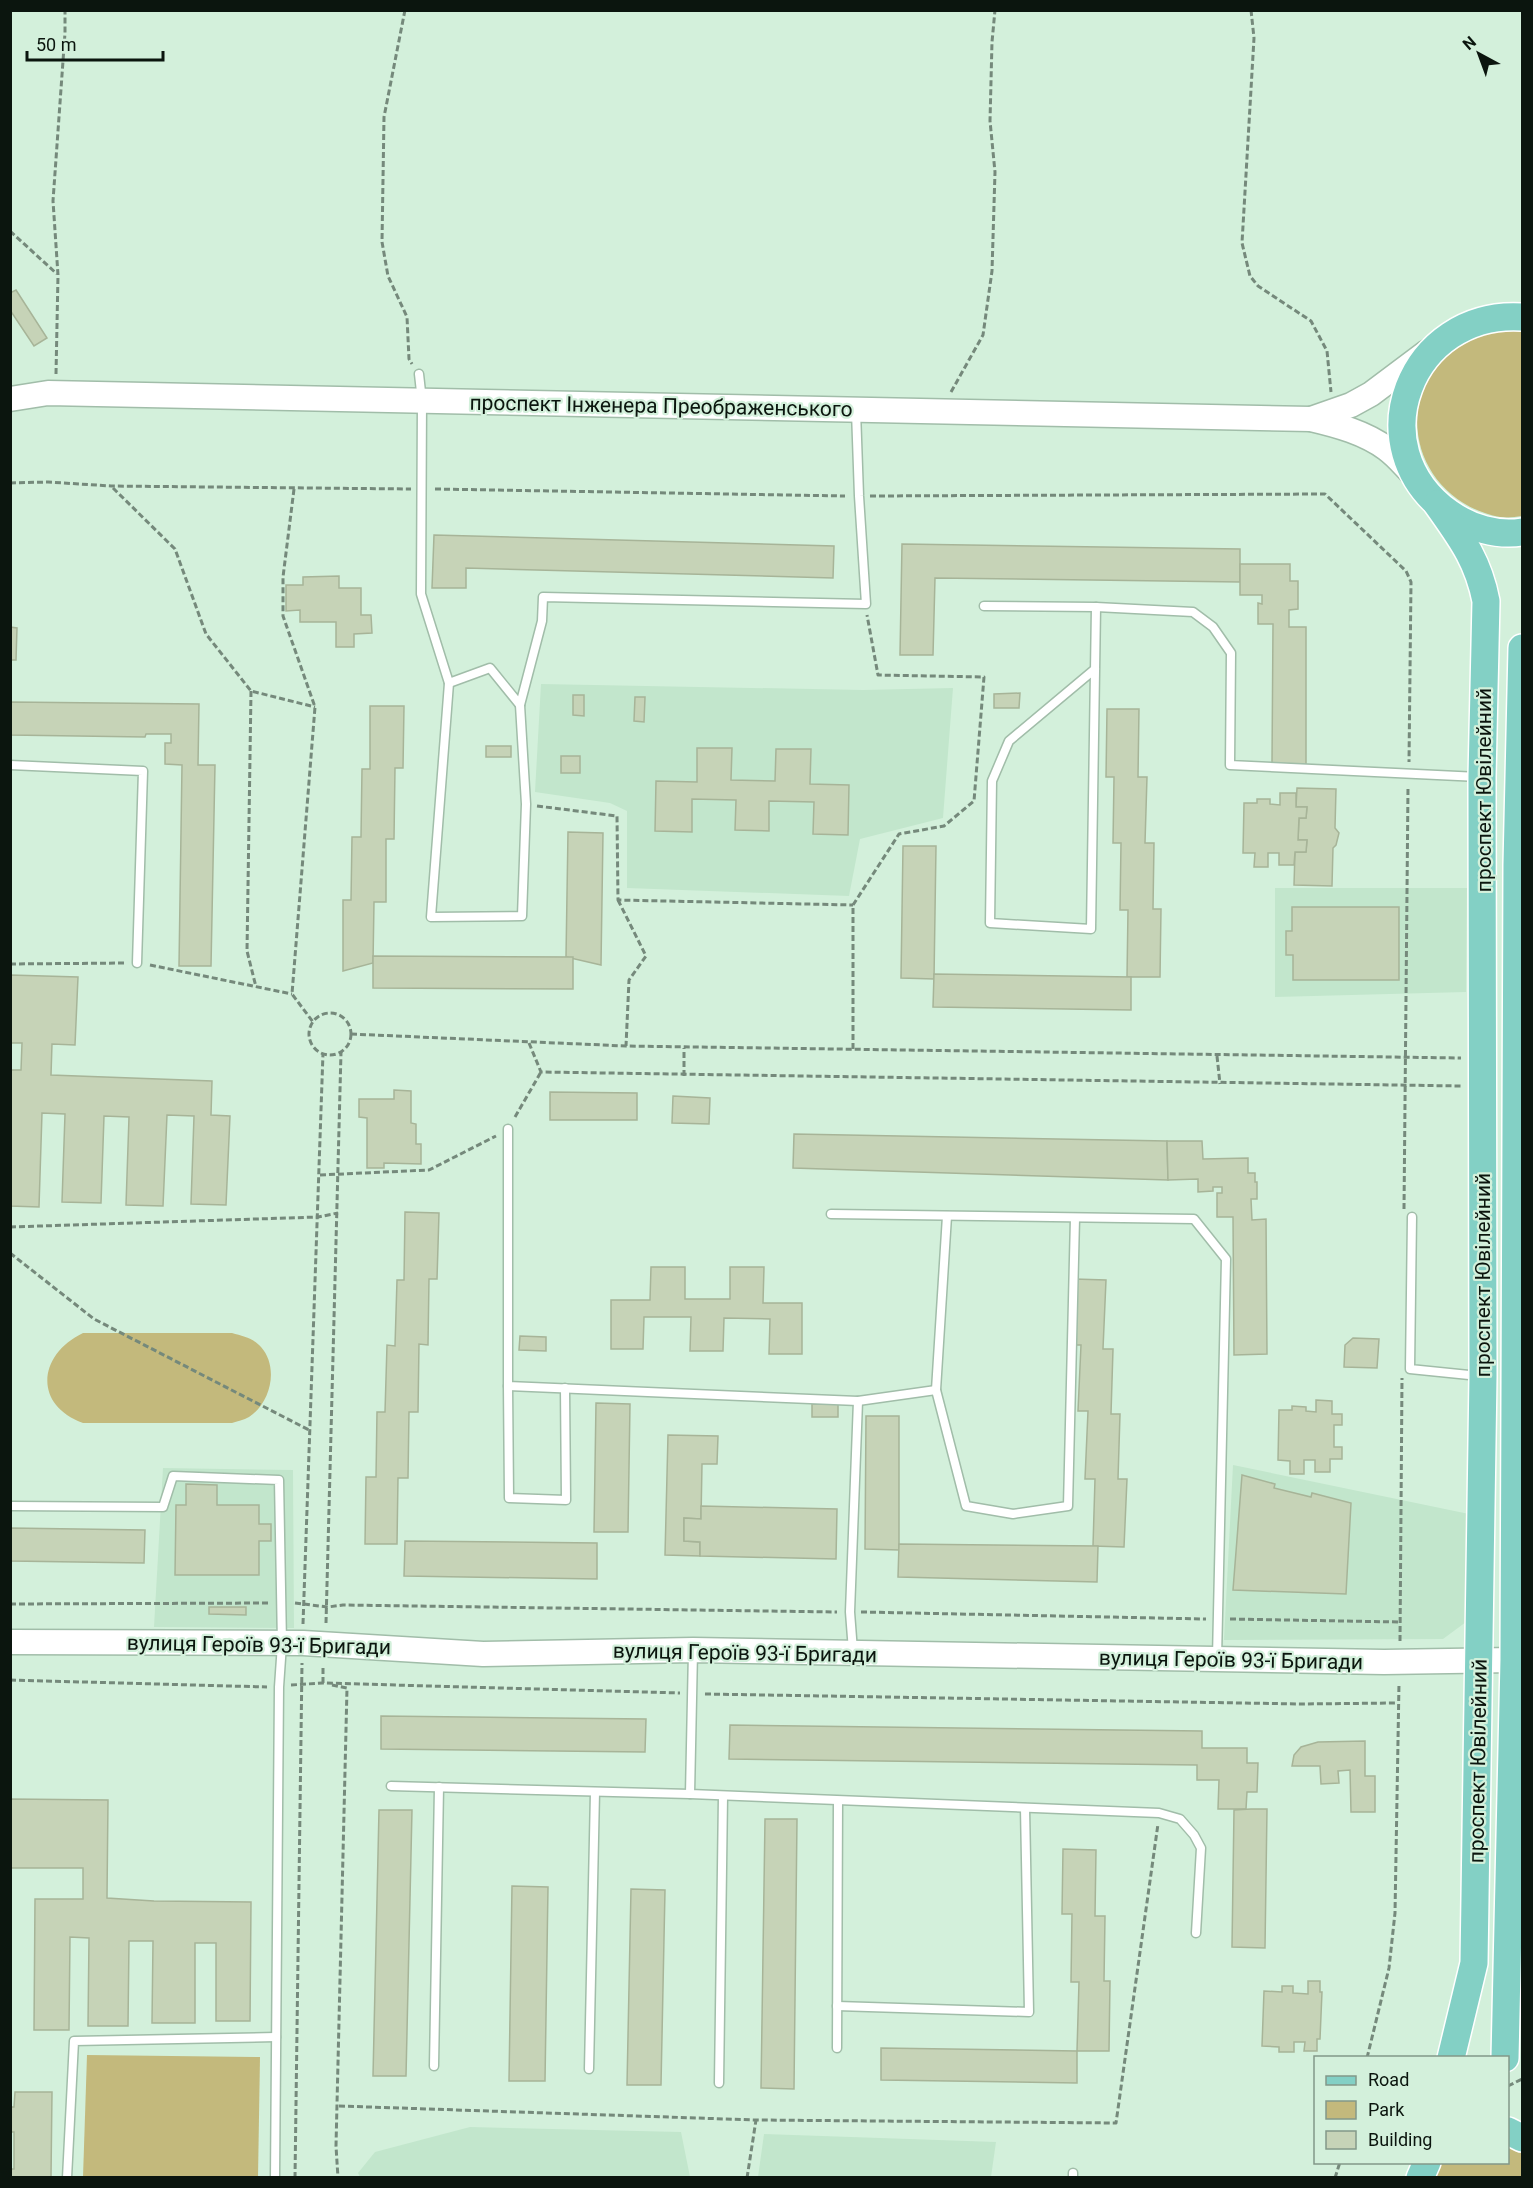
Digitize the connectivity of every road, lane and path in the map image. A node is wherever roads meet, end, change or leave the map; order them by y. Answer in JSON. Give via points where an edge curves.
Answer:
{"nodes":[{"id":1,"x":65,"y":10,"type":"edge"},
{"id":2,"x":405,"y":10,"type":"edge"},
{"id":3,"x":995,"y":10,"type":"edge"},
{"id":4,"x":1251,"y":10,"type":"edge"},
{"id":5,"x":10,"y":231,"type":"edge"},
{"id":6,"x":58,"y":275,"type":"junction"},
{"id":7,"x":1522,"y":316,"type":"edge"},
{"id":8,"x":1437,"y":345,"type":"junction"},
{"id":9,"x":419,"y":374,"type":"joint"},
{"id":10,"x":56,"y":380,"type":"dead end"},
{"id":11,"x":10,"y":399,"type":"edge"},
{"id":12,"x":947,"y":400,"type":"dead end"},
{"id":13,"x":422,"y":401,"type":"junction"},
{"id":14,"x":856,"y":410,"type":"junction"},
{"id":15,"x":1311,"y":419,"type":"junction"},
{"id":16,"x":1415,"y":476,"type":"junction"},
{"id":17,"x":10,"y":483,"type":"edge"},
{"id":18,"x":111,"y":486,"type":"junction"},
{"id":19,"x":294,"y":489,"type":"junction"},
{"id":20,"x":422,"y":489,"type":"junction"},
{"id":21,"x":859,"y":496,"type":"junction"},
{"id":22,"x":1437,"y":504,"type":"junction"},
{"id":23,"x":1522,"y":532,"type":"edge"},
{"id":24,"x":1410,"y":597,"type":"dead end"},
{"id":25,"x":866,"y":604,"type":"junction"},
{"id":26,"x":984,"y":606,"type":"dead end"},
{"id":27,"x":1096,"y":607,"type":"junction"},
{"id":28,"x":1522,"y":648,"type":"edge"},
{"id":29,"x":1095,"y":669,"type":"junction"},
{"id":30,"x":448,"y":682,"type":"junction"},
{"id":31,"x":251,"y":691,"type":"junction"},
{"id":32,"x":520,"y":705,"type":"junction"},
{"id":33,"x":315,"y":707,"type":"junction"},
{"id":34,"x":10,"y":765,"type":"edge"},
{"id":35,"x":1482,"y":777,"type":"junction"},
{"id":36,"x":526,"y":804,"type":"junction"},
{"id":37,"x":1520,"y":865,"type":"edge"},
{"id":38,"x":618,"y":900,"type":"junction"},
{"id":39,"x":853,"y":905,"type":"junction"},
{"id":40,"x":137,"y":963,"type":"junction"},
{"id":41,"x":10,"y":964,"type":"edge"},
{"id":42,"x":256,"y":987,"type":"junction"},
{"id":43,"x":292,"y":994,"type":"junction"},
{"id":44,"x":313,"y":1022,"type":"junction"},
{"id":45,"x":351,"y":1034,"type":"junction"},
{"id":46,"x":529,"y":1043,"type":"junction"},
{"id":47,"x":626,"y":1046,"type":"junction"},
{"id":48,"x":684,"y":1047,"type":"junction"},
{"id":49,"x":853,"y":1050,"type":"junction"},
{"id":50,"x":341,"y":1052,"type":"junction"},
{"id":51,"x":323,"y":1053,"type":"junction"},
{"id":52,"x":1217,"y":1056,"type":"junction"},
{"id":53,"x":1484,"y":1059,"type":"junction"},
{"id":54,"x":541,"y":1072,"type":"junction"},
{"id":55,"x":684,"y":1076,"type":"junction"},
{"id":56,"x":1220,"y":1084,"type":"junction"},
{"id":57,"x":1484,"y":1087,"type":"junction"},
{"id":58,"x":508,"y":1129,"type":"junction"},
{"id":59,"x":339,"y":1173,"type":"junction"},
{"id":60,"x":320,"y":1175,"type":"junction"},
{"id":61,"x":338,"y":1213,"type":"junction"},
{"id":62,"x":831,"y":1214,"type":"dead end"},
{"id":63,"x":947,"y":1216,"type":"junction"},
{"id":64,"x":318,"y":1217,"type":"junction"},
{"id":65,"x":1412,"y":1217,"type":"dead end"},
{"id":66,"x":1075,"y":1218,"type":"junction"},
{"id":67,"x":10,"y":1227,"type":"edge"},
{"id":68,"x":10,"y":1253,"type":"edge"},
{"id":69,"x":1483,"y":1377,"type":"junction"},
{"id":70,"x":507,"y":1386,"type":"junction"},
{"id":71,"x":565,"y":1388,"type":"junction"},
{"id":72,"x":936,"y":1390,"type":"junction"},
{"id":73,"x":858,"y":1401,"type":"junction"},
{"id":74,"x":309,"y":1430,"type":"junction"},
{"id":75,"x":10,"y":1506,"type":"edge"},
{"id":76,"x":281,"y":1603,"type":"junction"},
{"id":77,"x":10,"y":1604,"type":"edge"},
{"id":78,"x":303,"y":1604,"type":"junction"},
{"id":79,"x":328,"y":1607,"type":"junction"},
{"id":80,"x":850,"y":1612,"type":"junction"},
{"id":81,"x":1218,"y":1619,"type":"junction"},
{"id":82,"x":1400,"y":1622,"type":"dead end"},
{"id":83,"x":10,"y":1642,"type":"edge"},
{"id":84,"x":303,"y":1644,"type":"junction"},
{"id":85,"x":693,"y":1650,"type":"junction"},
{"id":86,"x":853,"y":1654,"type":"junction"},
{"id":87,"x":1217,"y":1660,"type":"junction"},
{"id":88,"x":1479,"y":1662,"type":"junction"},
{"id":89,"x":1518,"y":1662,"type":"edge"},
{"id":90,"x":10,"y":1680,"type":"edge"},
{"id":91,"x":323,"y":1683,"type":"junction"},
{"id":92,"x":300,"y":1684,"type":"junction"},
{"id":93,"x":279,"y":1687,"type":"junction"},
{"id":94,"x":691,"y":1693,"type":"junction"},
{"id":95,"x":1397,"y":1703,"type":"dead end"},
{"id":96,"x":391,"y":1786,"type":"dead end"},
{"id":97,"x":439,"y":1787,"type":"junction"},
{"id":98,"x":595,"y":1792,"type":"junction"},
{"id":99,"x":690,"y":1794,"type":"junction"},
{"id":100,"x":723,"y":1796,"type":"junction"},
{"id":101,"x":838,"y":1800,"type":"junction"},
{"id":102,"x":1025,"y":1808,"type":"junction"},
{"id":103,"x":1159,"y":1814,"type":"junction"},
{"id":104,"x":1196,"y":1933,"type":"dead end"},
{"id":105,"x":837,"y":2006,"type":"junction"},
{"id":106,"x":276,"y":2037,"type":"junction"},
{"id":107,"x":837,"y":2048,"type":"dead end"},
{"id":108,"x":1451,"y":2056,"type":"edge"},
{"id":109,"x":1505,"y":2056,"type":"edge"},
{"id":110,"x":434,"y":2066,"type":"dead end"},
{"id":111,"x":589,"y":2069,"type":"dead end"},
{"id":112,"x":719,"y":2083,"type":"dead end"},
{"id":113,"x":339,"y":2106,"type":"junction"},
{"id":114,"x":756,"y":2120,"type":"junction"},
{"id":115,"x":67,"y":2178,"type":"edge"},
{"id":116,"x":275,"y":2178,"type":"edge"},
{"id":117,"x":295,"y":2178,"type":"edge"},
{"id":118,"x":338,"y":2178,"type":"edge"},
{"id":119,"x":747,"y":2178,"type":"edge"}],
"edges":[{"from":1,"to":6,"type":"path","via":[[53,201]]},
{"from":2,"to":9,"type":"path","via":[[384,117],[382,242],[388,276],[407,317],[409,359]]},
{"from":3,"to":12,"type":"path","via":[[990,121],[995,172],[992,272],[983,335]]},
{"from":4,"to":15,"type":"path","via":[[1254,38],[1242,243],[1250,276],[1311,321],[1327,351],[1332,398]]},
{"from":5,"to":6,"type":"path"},
{"from":6,"to":10,"type":"path"},
{"from":7,"to":8,"type":"main road","name":"проспект Інженера Преображенського","via":[[1479,320],[1456,330]]},
{"from":8,"to":15,"type":"main road","name":"проспект Інженера Преображенського","via":[[1371,394]]},
{"from":8,"to":16,"type":"main road","name":"проспект Інженера Преображенського","via":[[1420,364],[1403,408],[1406,455]]},
{"from":9,"to":13,"type":"lane"},
{"from":11,"to":13,"type":"main road","name":"проспект Інженера Преображенського","via":[[48,393]]},
{"from":13,"to":14,"type":"main road","name":"проспект Інженера Преображенського"},
{"from":13,"to":20,"type":"lane"},
{"from":14,"to":15,"type":"main road","name":"проспект Інженера Преображенського"},
{"from":14,"to":21,"type":"lane"},
{"from":15,"to":16,"type":"main road","name":"проспект Інженера Преображенського","via":[[1367,437],[1388,449]]},
{"from":16,"to":22,"type":"main road","name":"проспект Інженера Преображенського"},
{"from":17,"to":18,"type":"path"},
{"from":18,"to":19,"type":"path"},
{"from":18,"to":31,"type":"path","via":[[175,549],[206,634]]},
{"from":19,"to":20,"type":"path"},
{"from":19,"to":33,"type":"path","via":[[283,577],[284,616]]},
{"from":20,"to":21,"type":"path"},
{"from":20,"to":30,"type":"lane","via":[[421,594]]},
{"from":21,"to":24,"type":"path","via":[[1325,494],[1406,571],[1411,582]]},
{"from":21,"to":25,"type":"lane"},
{"from":22,"to":23,"type":"main road","name":"проспект Інженера Преображенського","via":[[1460,520],[1486,530]]},
{"from":22,"to":35,"type":"main road","name":"проспект Ювілейний","via":[[1474,560],[1486,602]]},
{"from":25,"to":32,"type":"lane","via":[[543,597],[542,621]]},
{"from":25,"to":39,"type":"path","via":[[878,675],[984,677],[974,801],[944,826],[899,834]]},
{"from":26,"to":27,"type":"lane"},
{"from":27,"to":29,"type":"lane"},
{"from":27,"to":35,"type":"lane","via":[[1193,612],[1213,627],[1231,653],[1230,765]]},
{"from":28,"to":37,"type":"main road","name":"проспект Ювілейний"},
{"from":29,"to":29,"type":"lane","via":[[1091,929],[990,923],[992,781],[1009,741]]},
{"from":30,"to":32,"type":"lane","via":[[490,668]]},
{"from":30,"to":36,"type":"lane","via":[[431,917],[522,916]]},
{"from":31,"to":33,"type":"path"},
{"from":31,"to":42,"type":"path","via":[[247,951]]},
{"from":32,"to":36,"type":"lane"},
{"from":33,"to":43,"type":"path"},
{"from":34,"to":40,"type":"lane","via":[[143,771]]},
{"from":35,"to":53,"type":"main road","name":"проспект Ювілейний"},
{"from":36,"to":38,"type":"path","via":[[616,816]]},
{"from":37,"to":89,"type":"main road","name":"проспект Ювілейний"},
{"from":38,"to":39,"type":"path"},
{"from":38,"to":47,"type":"path","via":[[646,956],[628,980]]},
{"from":39,"to":49,"type":"path"},
{"from":40,"to":41,"type":"path"},
{"from":40,"to":42,"type":"path"},
{"from":42,"to":43,"type":"path"},
{"from":43,"to":44,"type":"path"},
{"from":44,"to":45,"type":"path","via":[[323,1014],[336,1014],[347,1022]]},
{"from":44,"to":51,"type":"path","via":[[310,1040]]},
{"from":45,"to":46,"type":"path"},
{"from":45,"to":50,"type":"path"},
{"from":46,"to":47,"type":"path"},
{"from":46,"to":54,"type":"path"},
{"from":47,"to":48,"type":"path"},
{"from":48,"to":49,"type":"path"},
{"from":48,"to":55,"type":"path"},
{"from":49,"to":52,"type":"path"},
{"from":50,"to":51,"type":"path"},
{"from":50,"to":59,"type":"path"},
{"from":51,"to":60,"type":"path"},
{"from":52,"to":53,"type":"path"},
{"from":52,"to":56,"type":"path"},
{"from":53,"to":57,"type":"main road","name":"проспект Ювілейний"},
{"from":54,"to":55,"type":"path"},
{"from":54,"to":58,"type":"path"},
{"from":55,"to":56,"type":"path"},
{"from":56,"to":57,"type":"path"},
{"from":57,"to":69,"type":"main road","name":"проспект Ювілейний"},
{"from":58,"to":59,"type":"path","via":[[429,1170]]},
{"from":58,"to":70,"type":"lane"},
{"from":59,"to":60,"type":"path"},
{"from":59,"to":61,"type":"path"},
{"from":60,"to":64,"type":"path"},
{"from":61,"to":64,"type":"path"},
{"from":61,"to":79,"type":"path"},
{"from":62,"to":63,"type":"lane"},
{"from":63,"to":66,"type":"lane"},
{"from":63,"to":72,"type":"lane"},
{"from":64,"to":67,"type":"path"},
{"from":64,"to":74,"type":"path"},
{"from":65,"to":69,"type":"lane","via":[[1410,1369]]},
{"from":66,"to":72,"type":"lane","via":[[1068,1506],[1013,1514],[966,1506]]},
{"from":66,"to":81,"type":"lane","via":[[1194,1219],[1226,1259]]},
{"from":68,"to":74,"type":"path","via":[[94,1318]]},
{"from":69,"to":88,"type":"main road","name":"проспект Ювілейний"},
{"from":70,"to":71,"type":"lane"},
{"from":70,"to":71,"type":"lane","via":[[509,1498],[566,1500]]},
{"from":71,"to":73,"type":"lane"},
{"from":72,"to":73,"type":"lane"},
{"from":73,"to":80,"type":"lane"},
{"from":74,"to":78,"type":"path"},
{"from":75,"to":76,"type":"lane","via":[[163,1507],[172,1476],[279,1480]]},
{"from":76,"to":77,"type":"path"},
{"from":76,"to":78,"type":"path"},
{"from":76,"to":84,"type":"lane"},
{"from":78,"to":79,"type":"path"},
{"from":78,"to":84,"type":"path"},
{"from":79,"to":80,"type":"path"},
{"from":79,"to":84,"type":"path"},
{"from":80,"to":81,"type":"path"},
{"from":80,"to":86,"type":"lane"},
{"from":81,"to":82,"type":"path"},
{"from":81,"to":87,"type":"lane"},
{"from":83,"to":84,"type":"main road","name":"вулиця Героїв 93-ї Бригади"},
{"from":84,"to":85,"type":"main road","name":"вулиця Героїв 93-ї Бригади","via":[[483,1654]]},
{"from":84,"to":91,"type":"path"},
{"from":84,"to":92,"type":"path"},
{"from":84,"to":93,"type":"lane"},
{"from":85,"to":86,"type":"main road","name":"вулиця Героїв 93-ї Бригади"},
{"from":85,"to":94,"type":"lane"},
{"from":86,"to":87,"type":"main road","name":"вулиця Героїв 93-ї Бригади"},
{"from":87,"to":88,"type":"main road","name":"вулиця Героїв 93-ї Бригади"},
{"from":88,"to":89,"type":"main road","name":"вулиця Героїв 93-ї Бригади"},
{"from":88,"to":108,"type":"main road","name":"проспект Ювілейний","via":[[1474,1964]]},
{"from":89,"to":109,"type":"main road","name":"проспект Ювілейний"},
{"from":90,"to":93,"type":"path"},
{"from":91,"to":92,"type":"path"},
{"from":91,"to":94,"type":"path"},
{"from":91,"to":113,"type":"path","via":[[347,1688]]},
{"from":92,"to":93,"type":"path"},
{"from":92,"to":117,"type":"path"},
{"from":93,"to":106,"type":"lane"},
{"from":94,"to":95,"type":"path"},
{"from":94,"to":99,"type":"lane"},
{"from":96,"to":97,"type":"lane"},
{"from":97,"to":98,"type":"lane"},
{"from":97,"to":110,"type":"lane"},
{"from":98,"to":99,"type":"lane"},
{"from":98,"to":111,"type":"lane"},
{"from":99,"to":100,"type":"lane"},
{"from":100,"to":101,"type":"lane"},
{"from":100,"to":112,"type":"lane"},
{"from":101,"to":102,"type":"lane"},
{"from":101,"to":105,"type":"lane"},
{"from":102,"to":103,"type":"lane"},
{"from":102,"to":105,"type":"lane","via":[[1029,2012]]},
{"from":103,"to":104,"type":"lane","via":[[1180,1819],[1201,1848]]},
{"from":103,"to":114,"type":"path","via":[[1116,2123]]},
{"from":105,"to":107,"type":"lane"},
{"from":106,"to":115,"type":"lane","via":[[74,2041]]},
{"from":106,"to":116,"type":"lane"},
{"from":113,"to":114,"type":"path"},
{"from":113,"to":118,"type":"path"},
{"from":114,"to":119,"type":"path"}]}
